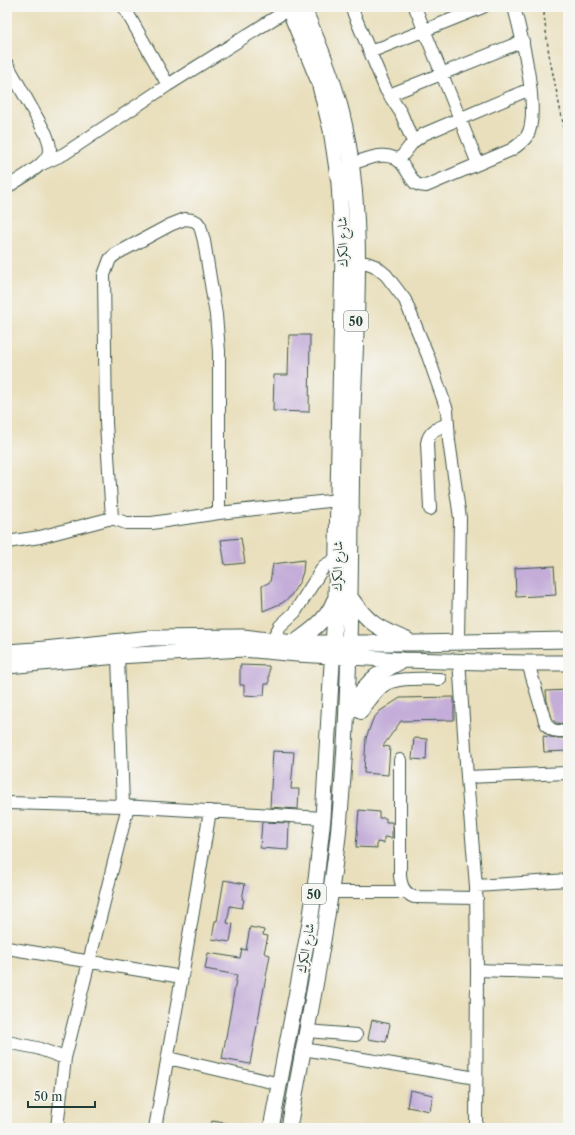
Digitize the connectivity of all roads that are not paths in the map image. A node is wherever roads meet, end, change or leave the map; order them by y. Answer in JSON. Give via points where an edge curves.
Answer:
{"nodes":[{"id":1,"x":124,"y":7,"type":"edge"},
{"id":2,"x":415,"y":7,"type":"edge"},
{"id":3,"x":484,"y":7,"type":"edge"},
{"id":4,"x":514,"y":7,"type":"edge"},
{"id":5,"x":294,"y":8,"type":"edge"},
{"id":6,"x":353,"y":8,"type":"edge"},
{"id":7,"x":425,"y":30,"type":"junction"},
{"id":8,"x":523,"y":42,"type":"junction"},
{"id":9,"x":370,"y":52,"type":"junction"},
{"id":10,"x":7,"y":64,"type":"edge"},
{"id":11,"x":442,"y":74,"type":"junction"},
{"id":12,"x":168,"y":85,"type":"junction"},
{"id":13,"x":530,"y":89,"type":"junction"},
{"id":14,"x":389,"y":95,"type":"junction"},
{"id":15,"x":460,"y":118,"type":"junction"},
{"id":16,"x":413,"y":142,"type":"junction"},
{"id":17,"x":399,"y":160,"type":"junction"},
{"id":18,"x":42,"y":164,"type":"junction"},
{"id":19,"x":351,"y":164,"type":"junction"},
{"id":20,"x":478,"y":164,"type":"junction"},
{"id":21,"x":7,"y":187,"type":"edge"},
{"id":22,"x":357,"y":263,"type":"junction"},
{"id":23,"x":349,"y":315,"type":"junction"},
{"id":24,"x":448,"y":424,"type":"junction"},
{"id":25,"x":338,"y":500,"type":"junction"},
{"id":26,"x":430,"y":510,"type":"dead end"},
{"id":27,"x":219,"y":512,"type":"junction"},
{"id":28,"x":112,"y":518,"type":"junction"},
{"id":29,"x":7,"y":542,"type":"edge"},
{"id":30,"x":336,"y":559,"type":"junction"},
{"id":31,"x":343,"y":596,"type":"junction"},
{"id":32,"x":272,"y":640,"type":"junction"},
{"id":33,"x":568,"y":640,"type":"edge"},
{"id":34,"x":458,"y":641,"type":"junction"},
{"id":35,"x":415,"y":643,"type":"junction"},
{"id":36,"x":295,"y":648,"type":"junction"},
{"id":37,"x":333,"y":649,"type":"junction"},
{"id":38,"x":349,"y":650,"type":"junction"},
{"id":39,"x":7,"y":652,"type":"edge"},
{"id":40,"x":118,"y":656,"type":"junction"},
{"id":41,"x":403,"y":660,"type":"junction"},
{"id":42,"x":459,"y":660,"type":"junction"},
{"id":43,"x":528,"y":663,"type":"junction"},
{"id":44,"x":568,"y":663,"type":"edge"},
{"id":45,"x":7,"y":666,"type":"edge"},
{"id":46,"x":440,"y":678,"type":"dead end"},
{"id":47,"x":378,"y":682,"type":"junction"},
{"id":48,"x":331,"y":684,"type":"junction"},
{"id":49,"x":353,"y":715,"type":"junction"},
{"id":50,"x":568,"y":730,"type":"edge"},
{"id":51,"x":400,"y":760,"type":"dead end"},
{"id":52,"x":568,"y":773,"type":"edge"},
{"id":53,"x":467,"y":777,"type":"junction"},
{"id":54,"x":7,"y":803,"type":"edge"},
{"id":55,"x":126,"y":806,"type":"junction"},
{"id":56,"x":210,"y":811,"type":"junction"},
{"id":57,"x":323,"y":818,"type":"junction"},
{"id":58,"x":568,"y":880,"type":"edge"},
{"id":59,"x":476,"y":886,"type":"junction"},
{"id":60,"x":331,"y":892,"type":"junction"},
{"id":61,"x":406,"y":892,"type":"junction"},
{"id":62,"x":476,"y":898,"type":"junction"},
{"id":63,"x":7,"y":948,"type":"edge"},
{"id":64,"x":90,"y":961,"type":"junction"},
{"id":65,"x":477,"y":970,"type":"junction"},
{"id":66,"x":568,"y":973,"type":"edge"},
{"id":67,"x":182,"y":977,"type":"junction"},
{"id":68,"x":307,"y":1031,"type":"junction"},
{"id":69,"x":356,"y":1035,"type":"dead end"},
{"id":70,"x":7,"y":1042,"type":"edge"},
{"id":71,"x":303,"y":1050,"type":"junction"},
{"id":72,"x":65,"y":1058,"type":"junction"},
{"id":73,"x":168,"y":1058,"type":"junction"},
{"id":74,"x":476,"y":1078,"type":"junction"},
{"id":75,"x":280,"y":1084,"type":"junction"},
{"id":76,"x":57,"y":1128,"type":"edge"},
{"id":77,"x":155,"y":1128,"type":"edge"},
{"id":78,"x":272,"y":1128,"type":"edge"},
{"id":79,"x":289,"y":1128,"type":"edge"},
{"id":80,"x":476,"y":1128,"type":"edge"}],
"edges":[{"from":1,"to":12,"type":"street"},
{"from":2,"to":7,"type":"street"},
{"from":3,"to":7,"type":"street"},
{"from":4,"to":8,"type":"street"},
{"from":5,"to":12,"type":"street"},
{"from":5,"to":19,"type":"main road","name":"شارع الكرك","number":"50","via":[[326,62],[346,131]]},
{"from":5,"to":23,"type":"main road","name":"شارع الكرك","number":"50","via":[[319,82],[335,153]]},
{"from":6,"to":9,"type":"street"},
{"from":7,"to":9,"type":"street"},
{"from":7,"to":11,"type":"street"},
{"from":8,"to":11,"type":"street"},
{"from":8,"to":13,"type":"street"},
{"from":9,"to":14,"type":"street"},
{"from":10,"to":18,"type":"street","via":[[46,134],[50,151]]},
{"from":11,"to":14,"type":"street"},
{"from":11,"to":15,"type":"street"},
{"from":12,"to":18,"type":"street","via":[[64,154]]},
{"from":13,"to":15,"type":"street"},
{"from":13,"to":20,"type":"street","via":[[532,125],[528,135],[521,144],[511,150]]},
{"from":14,"to":16,"type":"street","via":[[401,113]]},
{"from":15,"to":16,"type":"street","via":[[424,134]]},
{"from":15,"to":20,"type":"street"},
{"from":16,"to":17,"type":"street"},
{"from":17,"to":19,"type":"street","via":[[380,156]]},
{"from":17,"to":20,"type":"street","via":[[414,181],[422,186]]},
{"from":18,"to":21,"type":"street"},
{"from":19,"to":22,"type":"main road","name":"شارع الكرك","number":"50"},
{"from":22,"to":23,"type":"main road","name":"شارع الكرك","number":"50"},
{"from":22,"to":24,"type":"street","via":[[375,266],[386,275],[405,300],[444,398]]},
{"from":23,"to":25,"type":"main road","name":"شارع الكرك","number":"50","via":[[340,359]]},
{"from":23,"to":31,"type":"main road","name":"شارع الكرك","number":"50","via":[[353,383]]},
{"from":24,"to":26,"type":"street","via":[[436,429],[428,438]]},
{"from":24,"to":34,"type":"street","via":[[460,518]]},
{"from":25,"to":27,"type":"street"},
{"from":25,"to":30,"type":"main road","name":"شارع الكرك","number":"50"},
{"from":27,"to":28,"type":"street","via":[[137,524]]},
{"from":27,"to":28,"type":"street","via":[[219,350],[216,315],[200,226],[197,222],[185,220],[122,249],[110,259],[104,274],[106,423]]},
{"from":28,"to":29,"type":"street","via":[[40,537]]},
{"from":30,"to":31,"type":"main road","name":"شارع الكرك","number":"50"},
{"from":30,"to":32,"type":"street","via":[[324,566],[305,598],[280,626]]},
{"from":31,"to":35,"type":"main road","via":[[375,625]]},
{"from":31,"to":36,"type":"main road"},
{"from":31,"to":37,"type":"main road","name":"شارع الكرك","number":"50"},
{"from":31,"to":38,"type":"main road","name":"شارع الكرك","number":"50"},
{"from":32,"to":36,"type":"main road"},
{"from":32,"to":39,"type":"main road","via":[[243,637],[151,638]]},
{"from":33,"to":34,"type":"main road"},
{"from":34,"to":35,"type":"main road"},
{"from":35,"to":38,"type":"main road"},
{"from":36,"to":37,"type":"main road"},
{"from":36,"to":40,"type":"main road"},
{"from":36,"to":48,"type":"main road","via":[[322,669]]},
{"from":37,"to":38,"type":"main road"},
{"from":37,"to":48,"type":"main road","name":"شارع الكرك","number":"50"},
{"from":38,"to":41,"type":"main road"},
{"from":38,"to":49,"type":"main road","name":"شارع الكرك","number":"50"},
{"from":40,"to":45,"type":"main road"},
{"from":40,"to":55,"type":"street"},
{"from":41,"to":42,"type":"main road"},
{"from":41,"to":47,"type":"main road"},
{"from":42,"to":43,"type":"main road"},
{"from":42,"to":53,"type":"street"},
{"from":43,"to":44,"type":"main road"},
{"from":43,"to":50,"type":"street","via":[[548,728],[555,731]]},
{"from":46,"to":47,"type":"street"},
{"from":47,"to":49,"type":"main road","via":[[364,686],[358,695]]},
{"from":48,"to":57,"type":"main road","name":"شارع الكرك","number":"50"},
{"from":49,"to":60,"type":"main road","name":"شارع الكرك","number":"50"},
{"from":51,"to":61,"type":"street","via":[[400,876]]},
{"from":52,"to":53,"type":"street"},
{"from":53,"to":59,"type":"street"},
{"from":54,"to":55,"type":"street"},
{"from":55,"to":56,"type":"street"},
{"from":55,"to":64,"type":"street"},
{"from":56,"to":57,"type":"street"},
{"from":56,"to":67,"type":"street"},
{"from":57,"to":75,"type":"main road","name":"شارع الكرك","number":"50","via":[[310,923]]},
{"from":58,"to":59,"type":"street"},
{"from":59,"to":62,"type":"street"},
{"from":60,"to":61,"type":"street"},
{"from":60,"to":68,"type":"main road","name":"شارع الكرك","number":"50"},
{"from":61,"to":62,"type":"street","via":[[414,897]]},
{"from":62,"to":65,"type":"street"},
{"from":63,"to":64,"type":"street"},
{"from":64,"to":67,"type":"street"},
{"from":64,"to":72,"type":"street"},
{"from":65,"to":66,"type":"street"},
{"from":65,"to":74,"type":"street"},
{"from":67,"to":73,"type":"street"},
{"from":68,"to":69,"type":"street"},
{"from":68,"to":71,"type":"main road","name":"شارع الكرك","number":"50"},
{"from":70,"to":72,"type":"street","via":[[37,1048]]},
{"from":71,"to":74,"type":"street"},
{"from":71,"to":79,"type":"main road","name":"شارع الكرك","number":"50"},
{"from":72,"to":76,"type":"street"},
{"from":73,"to":75,"type":"street"},
{"from":73,"to":77,"type":"street"},
{"from":74,"to":80,"type":"street"},
{"from":75,"to":78,"type":"main road","name":"شارع الكرك","number":"50"}]}
